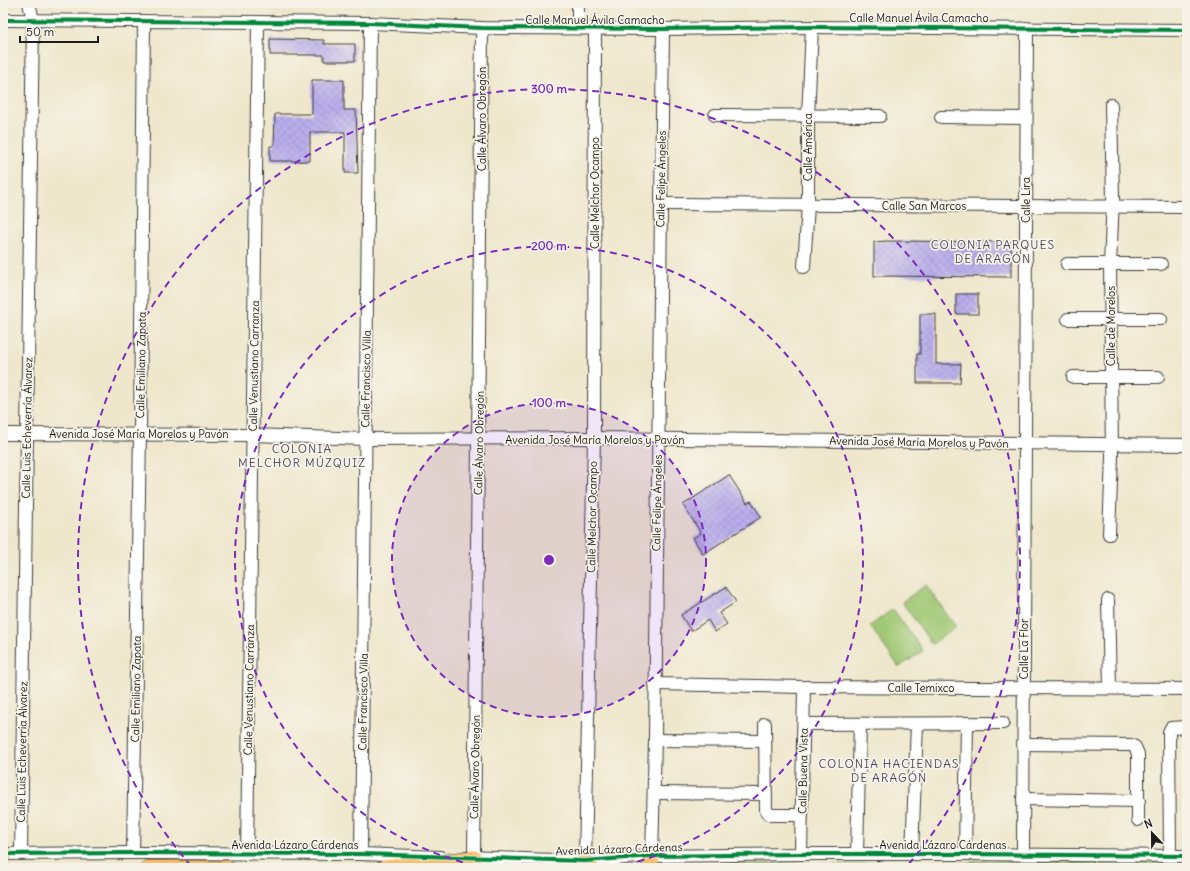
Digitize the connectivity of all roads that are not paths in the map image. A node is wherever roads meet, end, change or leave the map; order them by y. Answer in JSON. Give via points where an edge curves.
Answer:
{"nodes":[{"id":1,"x":29,"y":3,"type":"edge"},
{"id":2,"x":578,"y":3,"type":"edge"},
{"id":3,"x":3,"y":20,"type":"edge"},
{"id":4,"x":33,"y":20,"type":"junction"},
{"id":5,"x":144,"y":21,"type":"junction"},
{"id":6,"x":258,"y":22,"type":"junction"},
{"id":7,"x":370,"y":23,"type":"junction"},
{"id":8,"x":812,"y":27,"type":"junction"},
{"id":9,"x":482,"y":28,"type":"junction"},
{"id":10,"x":578,"y":28,"type":"junction"},
{"id":11,"x":1027,"y":28,"type":"junction"},
{"id":12,"x":595,"y":29,"type":"junction"},
{"id":13,"x":663,"y":29,"type":"junction"},
{"id":14,"x":1187,"y":30,"type":"edge"},
{"id":15,"x":1111,"y":105,"type":"dead end"},
{"id":16,"x":715,"y":115,"type":"dead end"},
{"id":17,"x":880,"y":116,"type":"dead end"},
{"id":18,"x":808,"y":117,"type":"junction"},
{"id":19,"x":941,"y":117,"type":"dead end"},
{"id":20,"x":1026,"y":118,"type":"junction"},
{"id":21,"x":661,"y":204,"type":"junction"},
{"id":22,"x":808,"y":205,"type":"junction"},
{"id":23,"x":1026,"y":206,"type":"junction"},
{"id":24,"x":1187,"y":207,"type":"edge"},
{"id":25,"x":1112,"y":208,"type":"junction"},
{"id":26,"x":1067,"y":264,"type":"dead end"},
{"id":27,"x":1110,"y":264,"type":"junction"},
{"id":28,"x":1161,"y":264,"type":"dead end"},
{"id":29,"x":804,"y":267,"type":"dead end"},
{"id":30,"x":1111,"y":318,"type":"junction"},
{"id":31,"x":1068,"y":319,"type":"dead end"},
{"id":32,"x":1161,"y":319,"type":"dead end"},
{"id":33,"x":1073,"y":377,"type":"dead end"},
{"id":34,"x":1111,"y":377,"type":"junction"},
{"id":35,"x":1158,"y":377,"type":"dead end"},
{"id":36,"x":27,"y":433,"type":"junction"},
{"id":37,"x":3,"y":434,"type":"edge"},
{"id":38,"x":140,"y":434,"type":"junction"},
{"id":39,"x":253,"y":435,"type":"junction"},
{"id":40,"x":594,"y":438,"type":"junction"},
{"id":41,"x":366,"y":439,"type":"junction"},
{"id":42,"x":479,"y":439,"type":"junction"},
{"id":43,"x":657,"y":440,"type":"junction"},
{"id":44,"x":1024,"y":443,"type":"junction"},
{"id":45,"x":1111,"y":444,"type":"junction"},
{"id":46,"x":1187,"y":445,"type":"edge"},
{"id":47,"x":1109,"y":534,"type":"dead end"},
{"id":48,"x":1108,"y":600,"type":"dead end"},
{"id":49,"x":655,"y":684,"type":"junction"},
{"id":50,"x":804,"y":687,"type":"junction"},
{"id":51,"x":1023,"y":688,"type":"junction"},
{"id":52,"x":1110,"y":688,"type":"junction"},
{"id":53,"x":1187,"y":689,"type":"edge"},
{"id":54,"x":967,"y":723,"type":"junction"},
{"id":55,"x":1003,"y":723,"type":"dead end"},
{"id":56,"x":764,"y":724,"type":"dead end"},
{"id":57,"x":804,"y":724,"type":"junction"},
{"id":58,"x":860,"y":724,"type":"junction"},
{"id":59,"x":917,"y":724,"type":"junction"},
{"id":60,"x":1186,"y":727,"type":"dead end"},
{"id":61,"x":655,"y":740,"type":"junction"},
{"id":62,"x":765,"y":741,"type":"junction"},
{"id":63,"x":1023,"y":744,"type":"junction"},
{"id":64,"x":654,"y":793,"type":"junction"},
{"id":65,"x":766,"y":794,"type":"junction"},
{"id":66,"x":1023,"y":799,"type":"junction"},
{"id":67,"x":1139,"y":801,"type":"junction"},
{"id":68,"x":802,"y":815,"type":"junction"},
{"id":69,"x":1138,"y":820,"type":"dead end"},
{"id":70,"x":21,"y":853,"type":"junction"},
{"id":71,"x":133,"y":853,"type":"junction"},
{"id":72,"x":247,"y":854,"type":"junction"},
{"id":73,"x":361,"y":854,"type":"junction"},
{"id":74,"x":801,"y":854,"type":"junction"},
{"id":75,"x":857,"y":854,"type":"junction"},
{"id":76,"x":912,"y":854,"type":"junction"},
{"id":77,"x":965,"y":854,"type":"junction"},
{"id":78,"x":1023,"y":854,"type":"junction"},
{"id":79,"x":3,"y":855,"type":"edge"},
{"id":80,"x":1170,"y":856,"type":"junction"},
{"id":81,"x":1187,"y":856,"type":"edge"},
{"id":82,"x":474,"y":858,"type":"junction"},
{"id":83,"x":651,"y":862,"type":"edge"},
{"id":84,"x":588,"y":864,"type":"edge"},
{"id":85,"x":148,"y":868,"type":"edge"},
{"id":86,"x":227,"y":868,"type":"edge"},
{"id":87,"x":384,"y":868,"type":"edge"}],
"edges":[{"from":1,"to":4,"type":"street","name":"Calle Luis Echeverría Álvarez"},
{"from":2,"to":10,"type":"street"},
{"from":3,"to":4,"type":"street","name":"Calle Manuel Ávila Camacho"},
{"from":4,"to":5,"type":"street","name":"Calle Manuel Ávila Camacho"},
{"from":4,"to":36,"type":"street","name":"Calle Luis Echeverría Álvarez"},
{"from":5,"to":6,"type":"street","name":"Calle Manuel Ávila Camacho"},
{"from":5,"to":38,"type":"street","name":"Calle Emiliano Zapata"},
{"from":6,"to":7,"type":"street","name":"Calle Manuel Ávila Camacho"},
{"from":6,"to":39,"type":"street","name":"Calle Venustiano Carranza"},
{"from":7,"to":9,"type":"street","name":"Calle Manuel Ávila Camacho"},
{"from":7,"to":41,"type":"street","name":"Calle Francisco Villa"},
{"from":8,"to":11,"type":"street","name":"Calle Manuel Ávila Camacho"},
{"from":8,"to":13,"type":"street","name":"Calle Manuel Ávila Camacho"},
{"from":8,"to":18,"type":"street","name":"Calle América"},
{"from":9,"to":10,"type":"street","name":"Calle Manuel Ávila Camacho"},
{"from":9,"to":42,"type":"street","name":"Calle Álvaro Obregón"},
{"from":10,"to":12,"type":"street","name":"Calle Manuel Ávila Camacho"},
{"from":11,"to":14,"type":"street","name":"Calle Manuel Ávila Camacho"},
{"from":11,"to":20,"type":"street","name":"Calle Lira"},
{"from":12,"to":13,"type":"street","name":"Calle Manuel Ávila Camacho"},
{"from":12,"to":40,"type":"street","name":"Calle Melchor Ocampo"},
{"from":13,"to":21,"type":"street","name":"Calle Felipe Ángeles"},
{"from":15,"to":25,"type":"street","name":"Calle de Morelos"},
{"from":16,"to":18,"type":"street"},
{"from":17,"to":18,"type":"street"},
{"from":18,"to":22,"type":"street","name":"Calle América"},
{"from":19,"to":20,"type":"street"},
{"from":20,"to":23,"type":"street","name":"Calle Lira"},
{"from":21,"to":22,"type":"street","name":"Calle San Marcos"},
{"from":21,"to":43,"type":"street","name":"Calle Felipe Ángeles"},
{"from":22,"to":23,"type":"street","name":"Calle San Marcos"},
{"from":22,"to":29,"type":"street","name":"Calle América"},
{"from":23,"to":25,"type":"street","name":"Calle San Marcos"},
{"from":23,"to":44,"type":"street","name":"Calle Lira"},
{"from":24,"to":25,"type":"street","name":"Calle San Marcos"},
{"from":25,"to":27,"type":"street","name":"Calle de Morelos"},
{"from":26,"to":27,"type":"street"},
{"from":27,"to":28,"type":"street"},
{"from":27,"to":30,"type":"street","name":"Calle de Morelos"},
{"from":30,"to":31,"type":"street"},
{"from":30,"to":32,"type":"street"},
{"from":30,"to":34,"type":"street","name":"Calle de Morelos"},
{"from":33,"to":34,"type":"street"},
{"from":34,"to":35,"type":"street"},
{"from":34,"to":45,"type":"street","name":"Calle de Morelos"},
{"from":36,"to":37,"type":"street","name":"Avenida José María Morelos y Pavón"},
{"from":36,"to":38,"type":"street","name":"Avenida José María Morelos y Pavón"},
{"from":36,"to":70,"type":"street","name":"Calle Luis Echeverría Álvarez"},
{"from":38,"to":39,"type":"street","name":"Avenida José María Morelos y Pavón"},
{"from":38,"to":71,"type":"street","name":"Calle Emiliano Zapata"},
{"from":39,"to":41,"type":"street","name":"Avenida José María Morelos y Pavón"},
{"from":39,"to":72,"type":"street","name":"Calle Venustiano Carranza"},
{"from":40,"to":42,"type":"street","name":"Avenida José María Morelos y Pavón"},
{"from":40,"to":43,"type":"street","name":"Avenida José María Morelos y Pavón"},
{"from":40,"to":84,"type":"street","name":"Calle Melchor Ocampo"},
{"from":41,"to":42,"type":"street","name":"Avenida José María Morelos y Pavón"},
{"from":41,"to":73,"type":"street","name":"Calle Francisco Villa"},
{"from":42,"to":82,"type":"street","name":"Calle Álvaro Obregón"},
{"from":43,"to":44,"type":"street","name":"Avenida José María Morelos y Pavón"},
{"from":43,"to":49,"type":"street","name":"Calle Felipe Ángeles"},
{"from":44,"to":45,"type":"street","name":"Avenida José María Morelos y Pavón"},
{"from":44,"to":51,"type":"street","name":"Calle La Flor"},
{"from":45,"to":46,"type":"street","name":"Avenida José María Morelos y Pavón"},
{"from":45,"to":47,"type":"street","name":"Calle de Morelos"},
{"from":48,"to":52,"type":"street"},
{"from":49,"to":50,"type":"street","name":"Calle Temixco"},
{"from":49,"to":61,"type":"street","name":"Calle Felipe Ángeles"},
{"from":50,"to":51,"type":"street","name":"Calle Temixco"},
{"from":50,"to":57,"type":"street","name":"Calle Buena Vista"},
{"from":51,"to":52,"type":"street","name":"Calle Temixco"},
{"from":51,"to":63,"type":"street","name":"Calle La Flor"},
{"from":52,"to":53,"type":"street","name":"Calle Temixco"},
{"from":54,"to":55,"type":"street"},
{"from":54,"to":59,"type":"street"},
{"from":54,"to":77,"type":"street"},
{"from":56,"to":62,"type":"street"},
{"from":57,"to":58,"type":"street"},
{"from":57,"to":68,"type":"street","name":"Calle Buena Vista"},
{"from":58,"to":59,"type":"street"},
{"from":58,"to":75,"type":"street"},
{"from":59,"to":76,"type":"street"},
{"from":60,"to":80,"type":"street","via":[[1171,728],[1169,732]]},
{"from":61,"to":62,"type":"street"},
{"from":61,"to":64,"type":"street","name":"Calle Felipe Ángeles"},
{"from":62,"to":65,"type":"street"},
{"from":63,"to":66,"type":"street","name":"Calle La Flor"},
{"from":63,"to":67,"type":"street","via":[[1131,745],[1138,754]]},
{"from":64,"to":65,"type":"street"},
{"from":64,"to":83,"type":"street","name":"Calle Felipe Ángeles"},
{"from":65,"to":68,"type":"street","via":[[766,809],[769,814]]},
{"from":66,"to":67,"type":"street"},
{"from":66,"to":78,"type":"street","name":"Calle La Flor"},
{"from":67,"to":69,"type":"street"},
{"from":68,"to":74,"type":"street","name":"Calle Buena Vista"},
{"from":70,"to":71,"type":"street","name":"Avenida Lázaro Cárdenas"},
{"from":70,"to":79,"type":"street","name":"Avenida Lázaro Cárdenas"},
{"from":71,"to":72,"type":"street","name":"Avenida Lázaro Cárdenas"},
{"from":72,"to":73,"type":"street","name":"Avenida Lázaro Cárdenas"},
{"from":73,"to":82,"type":"street","name":"Avenida Lázaro Cárdenas"},
{"from":74,"to":75,"type":"street","name":"Avenida Lázaro Cárdenas"},
{"from":74,"to":83,"type":"street","name":"Avenida Lázaro Cárdenas"},
{"from":75,"to":76,"type":"street","name":"Avenida Lázaro Cárdenas"},
{"from":76,"to":77,"type":"street","name":"Avenida Lázaro Cárdenas"},
{"from":77,"to":78,"type":"street","name":"Avenida Lázaro Cárdenas"},
{"from":78,"to":80,"type":"street","name":"Avenida Lázaro Cárdenas"},
{"from":80,"to":81,"type":"street","name":"Avenida Lázaro Cárdenas"},
{"from":82,"to":84,"type":"street","name":"Avenida Lázaro Cárdenas"},
{"from":82,"to":87,"type":"main road"},
{"from":83,"to":84,"type":"street","name":"Avenida Lázaro Cárdenas"},
{"from":85,"to":86,"type":"main road"}]}
